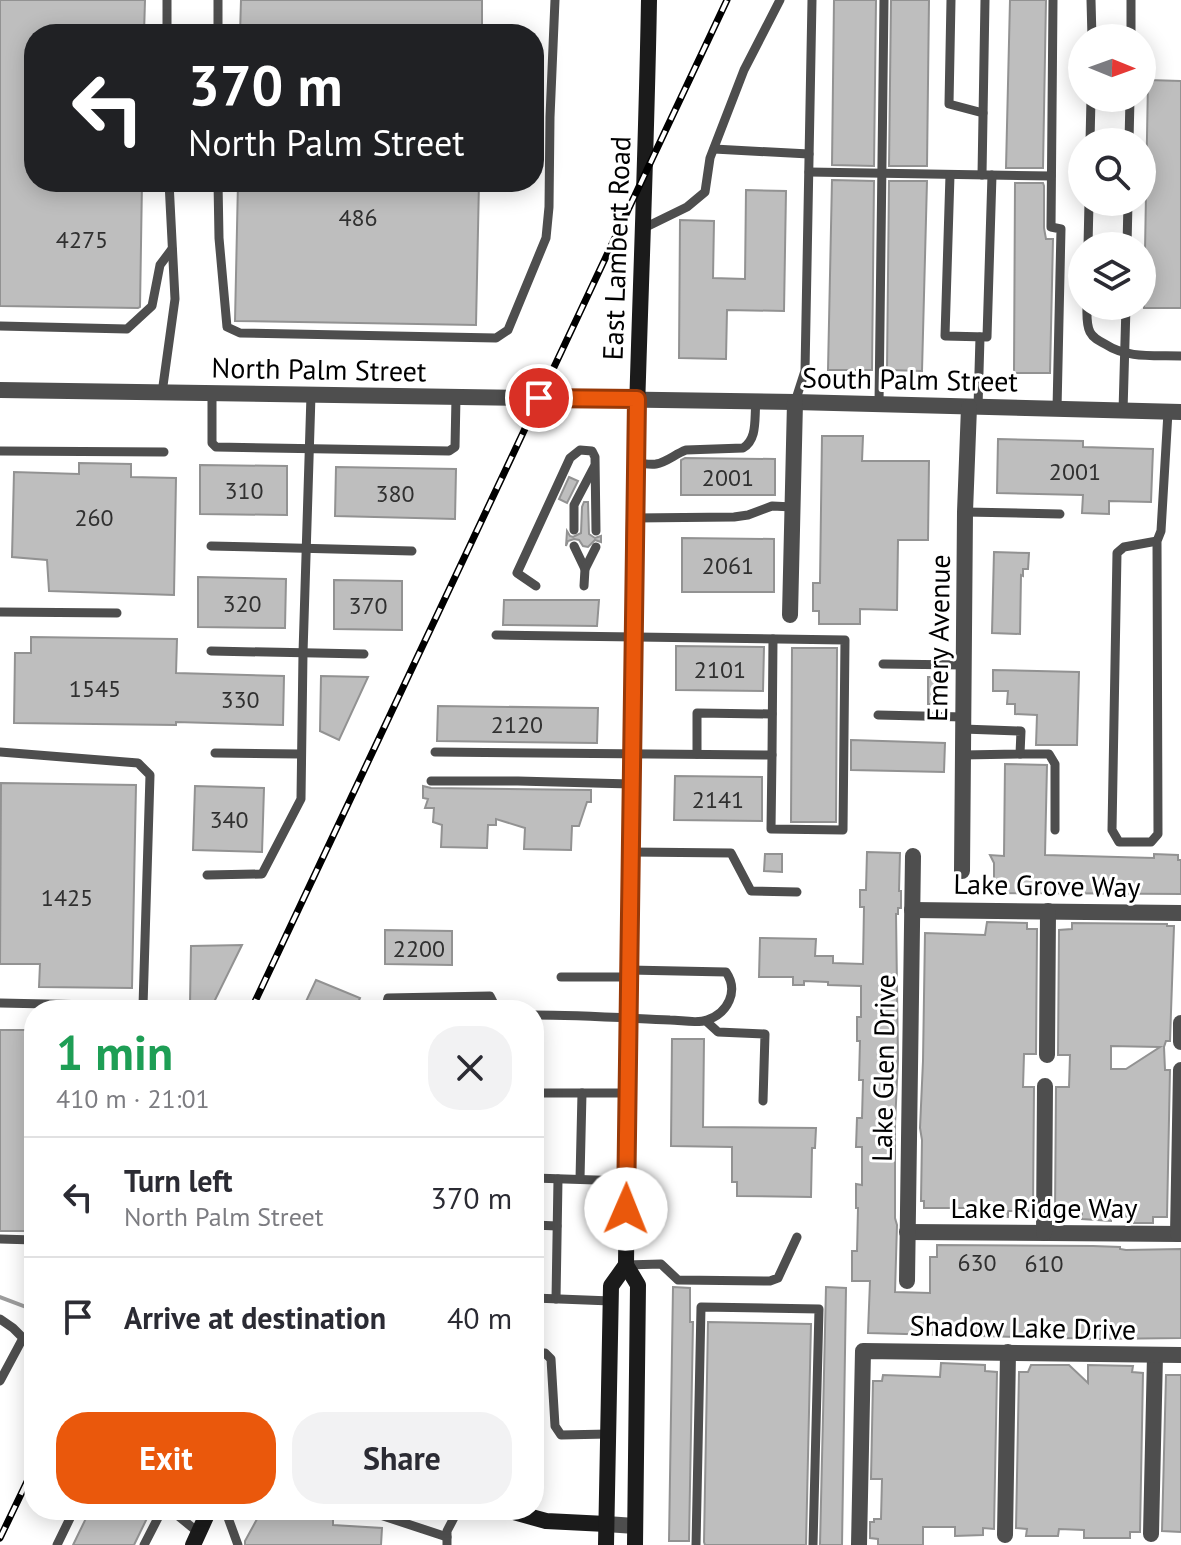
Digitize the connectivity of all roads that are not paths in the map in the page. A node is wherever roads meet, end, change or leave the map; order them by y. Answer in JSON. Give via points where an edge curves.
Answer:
{"nodes":[{"id":1,"x":167,"y":0,"type":"edge"},
{"id":2,"x":218,"y":0,"type":"edge"},
{"id":3,"x":555,"y":0,"type":"edge"},
{"id":4,"x":649,"y":0,"type":"edge"},
{"id":5,"x":780,"y":0,"type":"edge"},
{"id":6,"x":812,"y":0,"type":"edge"},
{"id":7,"x":884,"y":0,"type":"edge"},
{"id":8,"x":951,"y":0,"type":"edge"},
{"id":9,"x":985,"y":0,"type":"edge"},
{"id":10,"x":1053,"y":0,"type":"edge"},
{"id":11,"x":1091,"y":0,"type":"edge"},
{"id":12,"x":1131,"y":0,"type":"edge"},
{"id":13,"x":167,"y":24,"type":"edge"},
{"id":14,"x":218,"y":24,"type":"edge"},
{"id":15,"x":1092,"y":24,"type":"edge"},
{"id":16,"x":1131,"y":24,"type":"edge"},
{"id":17,"x":983,"y":113,"type":"junction"},
{"id":18,"x":714,"y":149,"type":"junction"},
{"id":19,"x":809,"y":154,"type":"junction"},
{"id":20,"x":809,"y":172,"type":"junction"},
{"id":21,"x":882,"y":174,"type":"junction"},
{"id":22,"x":950,"y":175,"type":"junction"},
{"id":23,"x":987,"y":175,"type":"junction"},
{"id":24,"x":1051,"y":176,"type":"junction"},
{"id":25,"x":169,"y":192,"type":"edge"},
{"id":26,"x":218,"y":192,"type":"edge"},
{"id":27,"x":644,"y":228,"type":"junction"},
{"id":28,"x":172,"y":249,"type":"junction"},
{"id":29,"x":1087,"y":320,"type":"edge"},
{"id":30,"x":1125,"y":320,"type":"edge"},
{"id":31,"x":0,"y":326,"type":"edge"},
{"id":32,"x":980,"y":337,"type":"junction"},
{"id":33,"x":1124,"y":354,"type":"junction"},
{"id":34,"x":1181,"y":356,"type":"edge"},
{"id":35,"x":0,"y":390,"type":"edge"},
{"id":36,"x":162,"y":393,"type":"junction"},
{"id":37,"x":212,"y":394,"type":"junction"},
{"id":38,"x":311,"y":395,"type":"junction"},
{"id":39,"x":456,"y":397,"type":"junction"},
{"id":40,"x":637,"y":399,"type":"junction"},
{"id":41,"x":756,"y":402,"type":"junction"},
{"id":42,"x":795,"y":402,"type":"junction"},
{"id":43,"x":879,"y":404,"type":"junction"},
{"id":44,"x":973,"y":407,"type":"junction"},
{"id":45,"x":1057,"y":409,"type":"junction"},
{"id":46,"x":1123,"y":411,"type":"junction"},
{"id":47,"x":1174,"y":412,"type":"edge"},
{"id":48,"x":310,"y":448,"type":"junction"},
{"id":49,"x":0,"y":451,"type":"edge"},
{"id":50,"x":164,"y":452,"type":"dead end"},
{"id":51,"x":635,"y":463,"type":"junction"},
{"id":52,"x":595,"y":464,"type":"junction"},
{"id":53,"x":793,"y":507,"type":"junction"},
{"id":54,"x":965,"y":512,"type":"junction"},
{"id":55,"x":1060,"y":514,"type":"dead end"},
{"id":56,"x":634,"y":518,"type":"junction"},
{"id":57,"x":574,"y":530,"type":"dead end"},
{"id":58,"x":596,"y":531,"type":"dead end"},
{"id":59,"x":1157,"y":541,"type":"junction"},
{"id":60,"x":211,"y":546,"type":"dead end"},
{"id":61,"x":574,"y":546,"type":"dead end"},
{"id":62,"x":596,"y":547,"type":"dead end"},
{"id":63,"x":306,"y":548,"type":"junction"},
{"id":64,"x":412,"y":551,"type":"dead end"},
{"id":65,"x":585,"y":569,"type":"junction"},
{"id":66,"x":536,"y":586,"type":"dead end"},
{"id":67,"x":584,"y":586,"type":"dead end"},
{"id":68,"x":0,"y":612,"type":"edge"},
{"id":69,"x":117,"y":613,"type":"dead end"},
{"id":70,"x":790,"y":615,"type":"dead end"},
{"id":71,"x":496,"y":635,"type":"dead end"},
{"id":72,"x":633,"y":637,"type":"junction"},
{"id":73,"x":773,"y":639,"type":"junction"},
{"id":74,"x":211,"y":651,"type":"dead end"},
{"id":75,"x":303,"y":653,"type":"junction"},
{"id":76,"x":364,"y":654,"type":"dead end"},
{"id":77,"x":883,"y":664,"type":"dead end"},
{"id":78,"x":964,"y":665,"type":"junction"},
{"id":79,"x":772,"y":714,"type":"junction"},
{"id":80,"x":878,"y":715,"type":"dead end"},
{"id":81,"x":964,"y":723,"type":"junction"},
{"id":82,"x":0,"y":752,"type":"edge"},
{"id":83,"x":435,"y":752,"type":"dead end"},
{"id":84,"x":215,"y":753,"type":"dead end"},
{"id":85,"x":632,"y":753,"type":"junction"},
{"id":86,"x":300,"y":754,"type":"junction"},
{"id":87,"x":697,"y":754,"type":"junction"},
{"id":88,"x":1020,"y":754,"type":"junction"},
{"id":89,"x":772,"y":755,"type":"junction"},
{"id":90,"x":963,"y":755,"type":"junction"},
{"id":91,"x":431,"y":781,"type":"dead end"},
{"id":92,"x":631,"y":784,"type":"junction"},
{"id":93,"x":1055,"y":830,"type":"dead end"},
{"id":94,"x":630,"y":852,"type":"junction"},
{"id":95,"x":913,"y":856,"type":"dead end"},
{"id":96,"x":962,"y":871,"type":"dead end"},
{"id":97,"x":207,"y":875,"type":"dead end"},
{"id":98,"x":797,"y":892,"type":"dead end"},
{"id":99,"x":912,"y":910,"type":"junction"},
{"id":100,"x":1048,"y":911,"type":"junction"},
{"id":101,"x":1181,"y":913,"type":"edge"},
{"id":102,"x":629,"y":974,"type":"junction"},
{"id":103,"x":561,"y":977,"type":"dead end"},
{"id":104,"x":421,"y":998,"type":"joint"},
{"id":105,"x":143,"y":1000,"type":"edge"},
{"id":106,"x":388,"y":1000,"type":"edge"},
{"id":107,"x":492,"y":1000,"type":"edge"},
{"id":108,"x":0,"y":1003,"type":"edge"},
{"id":109,"x":24,"y":1004,"type":"edge"},
{"id":110,"x":544,"y":1015,"type":"edge"},
{"id":111,"x":628,"y":1019,"type":"junction"},
{"id":112,"x":706,"y":1021,"type":"junction"},
{"id":113,"x":1181,"y":1023,"type":"edge"},
{"id":114,"x":1181,"y":1042,"type":"edge"},
{"id":115,"x":1047,"y":1055,"type":"dead end"},
{"id":116,"x":1181,"y":1070,"type":"edge"},
{"id":117,"x":1045,"y":1086,"type":"dead end"},
{"id":118,"x":544,"y":1093,"type":"edge"},
{"id":119,"x":582,"y":1093,"type":"junction"},
{"id":120,"x":628,"y":1093,"type":"junction"},
{"id":121,"x":763,"y":1101,"type":"dead end"},
{"id":122,"x":544,"y":1178,"type":"edge"},
{"id":123,"x":558,"y":1179,"type":"junction"},
{"id":124,"x":580,"y":1179,"type":"junction"},
{"id":125,"x":626,"y":1181,"type":"junction"},
{"id":126,"x":544,"y":1225,"type":"edge"},
{"id":127,"x":557,"y":1226,"type":"junction"},
{"id":128,"x":907,"y":1232,"type":"junction"},
{"id":129,"x":1044,"y":1233,"type":"junction"},
{"id":130,"x":1180,"y":1234,"type":"edge"},
{"id":131,"x":797,"y":1237,"type":"dead end"},
{"id":132,"x":0,"y":1239,"type":"edge"},
{"id":133,"x":24,"y":1240,"type":"edge"},
{"id":134,"x":626,"y":1265,"type":"junction"},
{"id":135,"x":907,"y":1281,"type":"dead end"},
{"id":136,"x":611,"y":1293,"type":"junction"},
{"id":137,"x":544,"y":1298,"type":"edge"},
{"id":138,"x":556,"y":1299,"type":"junction"},
{"id":139,"x":0,"y":1319,"type":"edge"},
{"id":140,"x":1008,"y":1352,"type":"junction"},
{"id":141,"x":544,"y":1353,"type":"edge"},
{"id":142,"x":1155,"y":1355,"type":"junction"},
{"id":143,"x":1181,"y":1355,"type":"edge"},
{"id":144,"x":0,"y":1381,"type":"edge"},
{"id":145,"x":608,"y":1434,"type":"junction"},
{"id":146,"x":69,"y":1520,"type":"edge"},
{"id":147,"x":157,"y":1520,"type":"edge"},
{"id":148,"x":180,"y":1520,"type":"edge"},
{"id":149,"x":205,"y":1520,"type":"edge"},
{"id":150,"x":229,"y":1520,"type":"edge"},
{"id":151,"x":391,"y":1520,"type":"edge"},
{"id":152,"x":453,"y":1520,"type":"edge"},
{"id":153,"x":542,"y":1520,"type":"edge"},
{"id":154,"x":606,"y":1524,"type":"junction"},
{"id":155,"x":635,"y":1526,"type":"junction"},
{"id":156,"x":1151,"y":1534,"type":"dead end"},
{"id":157,"x":1005,"y":1535,"type":"dead end"},
{"id":158,"x":196,"y":1539,"type":"edge"},
{"id":159,"x":447,"y":1541,"type":"edge"},
{"id":160,"x":57,"y":1545,"type":"edge"},
{"id":161,"x":144,"y":1545,"type":"edge"},
{"id":162,"x":238,"y":1545,"type":"edge"},
{"id":163,"x":606,"y":1545,"type":"edge"},
{"id":164,"x":635,"y":1545,"type":"edge"},
{"id":165,"x":696,"y":1545,"type":"edge"},
{"id":166,"x":813,"y":1545,"type":"edge"},
{"id":167,"x":859,"y":1545,"type":"edge"}],
"edges":[{"from":1,"to":13,"type":"lane"},
{"from":2,"to":14,"type":"lane"},
{"from":3,"to":26,"type":"lane","via":[[546,238],[508,330],[496,338],[240,333],[227,327]]},
{"from":4,"to":27,"type":"main road","name":"East Lambert Road"},
{"from":5,"to":18,"type":"lane","via":[[744,70]]},
{"from":6,"to":19,"type":"lane"},
{"from":7,"to":21,"type":"lane"},
{"from":8,"to":17,"type":"lane","via":[[949,104]]},
{"from":9,"to":17,"type":"lane"},
{"from":10,"to":24,"type":"lane"},
{"from":11,"to":15,"type":"lane"},
{"from":12,"to":16,"type":"lane"},
{"from":17,"to":23,"type":"lane"},
{"from":18,"to":19,"type":"lane"},
{"from":18,"to":27,"type":"lane","via":[[705,192]]},
{"from":19,"to":20,"type":"lane"},
{"from":20,"to":21,"type":"lane"},
{"from":20,"to":42,"type":"lane","via":[[805,371]]},
{"from":21,"to":22,"type":"lane"},
{"from":21,"to":43,"type":"lane"},
{"from":22,"to":23,"type":"lane"},
{"from":22,"to":32,"type":"lane","via":[[945,336]]},
{"from":23,"to":24,"type":"lane"},
{"from":23,"to":32,"type":"lane","via":[[987,337]]},
{"from":24,"to":45,"type":"lane","via":[[1051,227],[1061,229]]},
{"from":25,"to":28,"type":"lane"},
{"from":27,"to":40,"type":"main road","name":"East Lambert Road"},
{"from":28,"to":31,"type":"lane","via":[[160,265],[152,306],[127,329]]},
{"from":28,"to":36,"type":"lane","via":[[175,299]]},
{"from":29,"to":33,"type":"lane","via":[[1096,339]]},
{"from":30,"to":33,"type":"lane"},
{"from":32,"to":44,"type":"lane"},
{"from":33,"to":34,"type":"lane"},
{"from":33,"to":46,"type":"lane"},
{"from":35,"to":36,"type":"street","name":"North Palm Street"},
{"from":36,"to":37,"type":"street","name":"North Palm Street"},
{"from":37,"to":38,"type":"street","name":"North Palm Street"},
{"from":37,"to":48,"type":"lane","via":[[216,447]]},
{"from":38,"to":39,"type":"street","name":"North Palm Street"},
{"from":38,"to":48,"type":"lane"},
{"from":39,"to":40,"type":"street","name":"North Palm Street"},
{"from":39,"to":48,"type":"lane","via":[[455,447],[449,451]]},
{"from":40,"to":41,"type":"street","name":"South Palm Street"},
{"from":40,"to":51,"type":"main road","name":"East Lambert Road"},
{"from":41,"to":42,"type":"street","name":"South Palm Street"},
{"from":41,"to":51,"type":"lane","via":[[749,445],[686,450],[656,464]]},
{"from":42,"to":43,"type":"street","name":"South Palm Street"},
{"from":42,"to":53,"type":"street"},
{"from":43,"to":44,"type":"street","name":"South Palm Street"},
{"from":44,"to":45,"type":"street","name":"South Palm Street"},
{"from":44,"to":54,"type":"street","name":"Emery Avenue"},
{"from":45,"to":46,"type":"street","name":"South Palm Street"},
{"from":46,"to":47,"type":"street","name":"South Palm Street"},
{"from":47,"to":59,"type":"lane"},
{"from":48,"to":63,"type":"lane"},
{"from":49,"to":50,"type":"lane"},
{"from":51,"to":56,"type":"main road","name":"East Lambert Road"},
{"from":52,"to":57,"type":"lane","via":[[574,505]]},
{"from":52,"to":58,"type":"lane"},
{"from":52,"to":66,"type":"lane","via":[[592,451],[580,450],[570,458],[517,573]]},
{"from":53,"to":56,"type":"lane","via":[[772,506],[734,517]]},
{"from":53,"to":70,"type":"street"},
{"from":54,"to":55,"type":"lane"},
{"from":54,"to":78,"type":"street","name":"Emery Avenue"},
{"from":56,"to":72,"type":"main road","name":"East Lambert Road"},
{"from":59,"to":59,"type":"lane","via":[[1117,553],[1112,830],[1119,842],[1151,842],[1158,834]]},
{"from":60,"to":63,"type":"lane"},
{"from":61,"to":65,"type":"lane"},
{"from":62,"to":65,"type":"lane"},
{"from":63,"to":64,"type":"lane"},
{"from":63,"to":75,"type":"lane"},
{"from":65,"to":67,"type":"lane"},
{"from":68,"to":69,"type":"lane"},
{"from":71,"to":72,"type":"lane"},
{"from":72,"to":73,"type":"lane"},
{"from":72,"to":85,"type":"main road","name":"East Lambert Road"},
{"from":73,"to":79,"type":"lane"},
{"from":73,"to":89,"type":"lane","via":[[845,640],[843,830],[771,829]]},
{"from":74,"to":75,"type":"lane"},
{"from":75,"to":76,"type":"lane"},
{"from":75,"to":86,"type":"lane"},
{"from":77,"to":78,"type":"lane"},
{"from":78,"to":81,"type":"street","name":"Emery Avenue"},
{"from":79,"to":87,"type":"lane","via":[[697,713]]},
{"from":79,"to":89,"type":"lane"},
{"from":80,"to":81,"type":"lane"},
{"from":81,"to":88,"type":"lane","via":[[1021,731]]},
{"from":81,"to":90,"type":"street","name":"Emery Avenue"},
{"from":82,"to":105,"type":"lane","via":[[138,763],[150,775]]},
{"from":83,"to":85,"type":"lane"},
{"from":84,"to":86,"type":"lane"},
{"from":85,"to":87,"type":"lane"},
{"from":85,"to":92,"type":"main road","name":"East Lambert Road"},
{"from":86,"to":97,"type":"lane","via":[[301,799],[262,874]]},
{"from":87,"to":89,"type":"lane"},
{"from":88,"to":90,"type":"lane"},
{"from":88,"to":93,"type":"lane","via":[[1049,754],[1055,764]]},
{"from":90,"to":96,"type":"street","name":"Emery Avenue"},
{"from":91,"to":92,"type":"lane"},
{"from":92,"to":94,"type":"main road","name":"East Lambert Road"},
{"from":94,"to":98,"type":"lane","via":[[731,853],[751,891]]},
{"from":94,"to":102,"type":"main road","name":"East Lambert Road"},
{"from":95,"to":99,"type":"street","name":"Lake Glen Drive"},
{"from":99,"to":100,"type":"street","name":"Lake Grove Way"},
{"from":99,"to":128,"type":"street","name":"Lake Glen Drive"},
{"from":100,"to":101,"type":"street","name":"Lake Grove Way"},
{"from":100,"to":115,"type":"street"},
{"from":102,"to":103,"type":"lane"},
{"from":102,"to":111,"type":"main road","name":"East Lambert Road"},
{"from":102,"to":112,"type":"lane","via":[[726,972],[730,1000],[725,1010]]},
{"from":104,"to":106,"type":"lane"},
{"from":104,"to":107,"type":"lane"},
{"from":108,"to":109,"type":"lane"},
{"from":110,"to":111,"type":"lane"},
{"from":111,"to":112,"type":"lane"},
{"from":111,"to":120,"type":"main road","name":"East Lambert Road"},
{"from":112,"to":121,"type":"lane","via":[[718,1032],[765,1034]]},
{"from":113,"to":114,"type":"street"},
{"from":116,"to":130,"type":"street"},
{"from":117,"to":129,"type":"street"},
{"from":118,"to":119,"type":"lane"},
{"from":119,"to":120,"type":"lane"},
{"from":119,"to":124,"type":"lane"},
{"from":120,"to":125,"type":"main road","name":"East Lambert Road"},
{"from":122,"to":123,"type":"lane"},
{"from":123,"to":124,"type":"lane"},
{"from":123,"to":127,"type":"lane"},
{"from":124,"to":125,"type":"lane"},
{"from":125,"to":134,"type":"main road","name":"East Lambert Road"},
{"from":126,"to":127,"type":"lane"},
{"from":127,"to":138,"type":"lane"},
{"from":128,"to":129,"type":"street","name":"Lake Ridge Way"},
{"from":128,"to":135,"type":"street","name":"Lake Glen Drive"},
{"from":129,"to":130,"type":"street","name":"Lake Ridge Way"},
{"from":131,"to":134,"type":"lane","via":[[778,1278],[770,1281],[678,1280],[661,1264]]},
{"from":132,"to":133,"type":"lane"},
{"from":134,"to":136,"type":"main road"},
{"from":134,"to":155,"type":"main road","via":[[638,1285]]},
{"from":136,"to":138,"type":"lane"},
{"from":136,"to":145,"type":"main road"},
{"from":137,"to":138,"type":"lane"},
{"from":139,"to":144,"type":"lane","via":[[23,1338]]},
{"from":140,"to":142,"type":"street","name":"Shadow Lake Drive"},
{"from":140,"to":157,"type":"street"},
{"from":140,"to":167,"type":"street","name":"Shadow Lake Drive","via":[[863,1351]]},
{"from":141,"to":145,"type":"lane","via":[[551,1359],[555,1426],[561,1435]]},
{"from":142,"to":143,"type":"street","name":"Shadow Lake Drive"},
{"from":142,"to":156,"type":"street"},
{"from":145,"to":154,"type":"main road"},
{"from":146,"to":160,"type":"lane"},
{"from":147,"to":161,"type":"lane"},
{"from":148,"to":158,"type":"lane"},
{"from":149,"to":158,"type":"main road"},
{"from":150,"to":162,"type":"lane"},
{"from":151,"to":159,"type":"lane"},
{"from":152,"to":159,"type":"lane"},
{"from":153,"to":154,"type":"main road"},
{"from":154,"to":155,"type":"street"},
{"from":154,"to":163,"type":"main road"},
{"from":155,"to":164,"type":"main road"},
{"from":165,"to":166,"type":"lane","via":[[701,1307],[819,1309]]}]}
